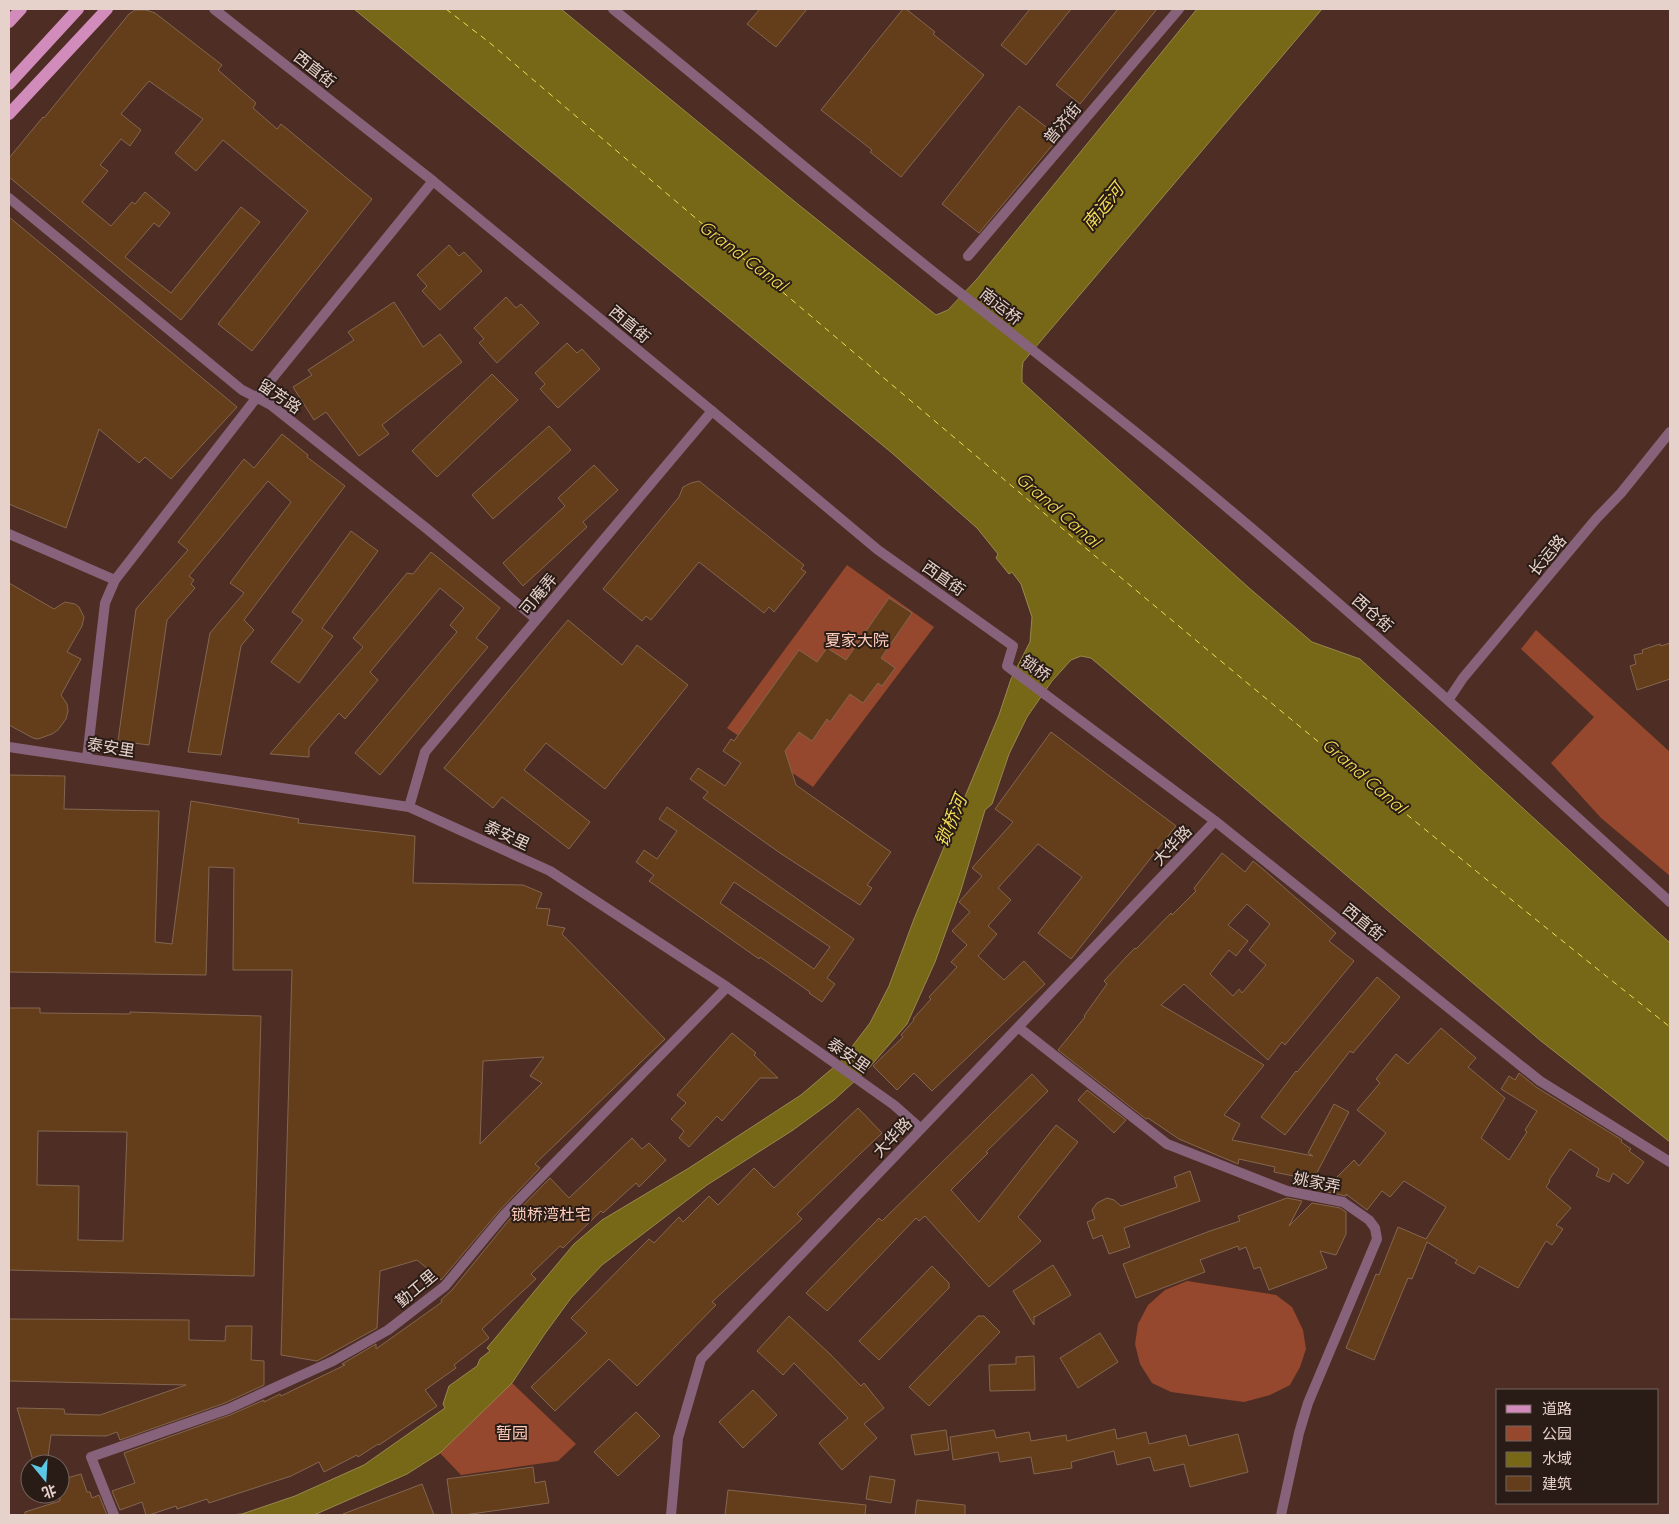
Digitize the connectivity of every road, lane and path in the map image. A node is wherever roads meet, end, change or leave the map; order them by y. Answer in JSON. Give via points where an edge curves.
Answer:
{"nodes":[{"id":1,"x":21,"y":9,"type":"edge"},
{"id":2,"x":78,"y":9,"type":"edge"},
{"id":3,"x":107,"y":9,"type":"edge"},
{"id":4,"x":214,"y":9,"type":"edge"},
{"id":5,"x":613,"y":9,"type":"edge"},
{"id":6,"x":1179,"y":9,"type":"edge"},
{"id":7,"x":9,"y":22,"type":"edge"},
{"id":8,"x":9,"y":84,"type":"edge"},
{"id":9,"x":9,"y":114,"type":"edge"},
{"id":10,"x":433,"y":181,"type":"junction"},
{"id":11,"x":9,"y":198,"type":"edge"},
{"id":12,"x":968,"y":256,"type":"dead end"},
{"id":13,"x":1044,"y":358,"type":"joint"},
{"id":14,"x":257,"y":397,"type":"junction"},
{"id":15,"x":712,"y":411,"type":"junction"},
{"id":16,"x":1670,"y":432,"type":"edge"},
{"id":17,"x":9,"y":534,"type":"edge"},
{"id":18,"x":115,"y":580,"type":"junction"},
{"id":19,"x":536,"y":619,"type":"junction"},
{"id":20,"x":1007,"y":666,"type":"joint"},
{"id":21,"x":1046,"y":694,"type":"joint"},
{"id":22,"x":1449,"y":699,"type":"junction"},
{"id":23,"x":9,"y":747,"type":"edge"},
{"id":24,"x":87,"y":758,"type":"junction"},
{"id":25,"x":409,"y":807,"type":"junction"},
{"id":26,"x":1215,"y":821,"type":"junction"},
{"id":27,"x":1670,"y":902,"type":"edge"},
{"id":28,"x":727,"y":987,"type":"junction"},
{"id":29,"x":1018,"y":1026,"type":"junction"},
{"id":30,"x":921,"y":1129,"type":"junction"},
{"id":31,"x":1670,"y":1162,"type":"edge"},
{"id":32,"x":114,"y":1515,"type":"edge"},
{"id":33,"x":671,"y":1515,"type":"edge"},
{"id":34,"x":1281,"y":1515,"type":"edge"}],
"edges":[{"from":1,"to":7,"type":"main road"},
{"from":2,"to":8,"type":"main road"},
{"from":3,"to":9,"type":"main road"},
{"from":4,"to":10,"type":"street","name":"西直街"},
{"from":5,"to":13,"type":"street","name":"南运桥"},
{"from":6,"to":12,"type":"street","name":"普济街"},
{"from":10,"to":14,"type":"street"},
{"from":10,"to":15,"type":"street","name":"西直街"},
{"from":11,"to":14,"type":"street","name":"留芳路","via":[[242,390]]},
{"from":13,"to":22,"type":"street","name":"西仓街","via":[[1211,494]]},
{"from":14,"to":18,"type":"street"},
{"from":14,"to":19,"type":"street","name":"留芳路","via":[[279,411]]},
{"from":15,"to":19,"type":"street","name":"可庵弄"},
{"from":15,"to":20,"type":"street","name":"西直街","via":[[878,550],[1013,646]]},
{"from":16,"to":22,"type":"street","name":"长运路","via":[[1463,678]]},
{"from":17,"to":18,"type":"street"},
{"from":18,"to":24,"type":"street","via":[[105,603]]},
{"from":19,"to":25,"type":"street","name":"可庵弄","via":[[425,752]]},
{"from":20,"to":21,"type":"street","name":"锁桥"},
{"from":21,"to":26,"type":"street","name":"西直街"},
{"from":22,"to":27,"type":"street","name":"西仓街"},
{"from":23,"to":24,"type":"street","name":"泰安里"},
{"from":24,"to":25,"type":"street","name":"泰安里"},
{"from":25,"to":28,"type":"street","name":"泰安里","via":[[550,871]]},
{"from":26,"to":29,"type":"street","name":"大华路"},
{"from":26,"to":31,"type":"street","name":"西直街","via":[[1540,1081]]},
{"from":28,"to":30,"type":"street","name":"泰安里","via":[[894,1105]]},
{"from":28,"to":32,"type":"street","name":"勤工里","via":[[504,1214],[445,1286],[388,1330],[333,1361],[228,1409],[91,1458]]},
{"from":29,"to":30,"type":"street","name":"大华路"},
{"from":29,"to":34,"type":"street","name":"姚家弄","via":[[1167,1144],[1287,1191],[1343,1202],[1375,1228],[1377,1239],[1298,1433]]},
{"from":30,"to":33,"type":"street","name":"大华路","via":[[701,1358],[678,1438]]}]}
